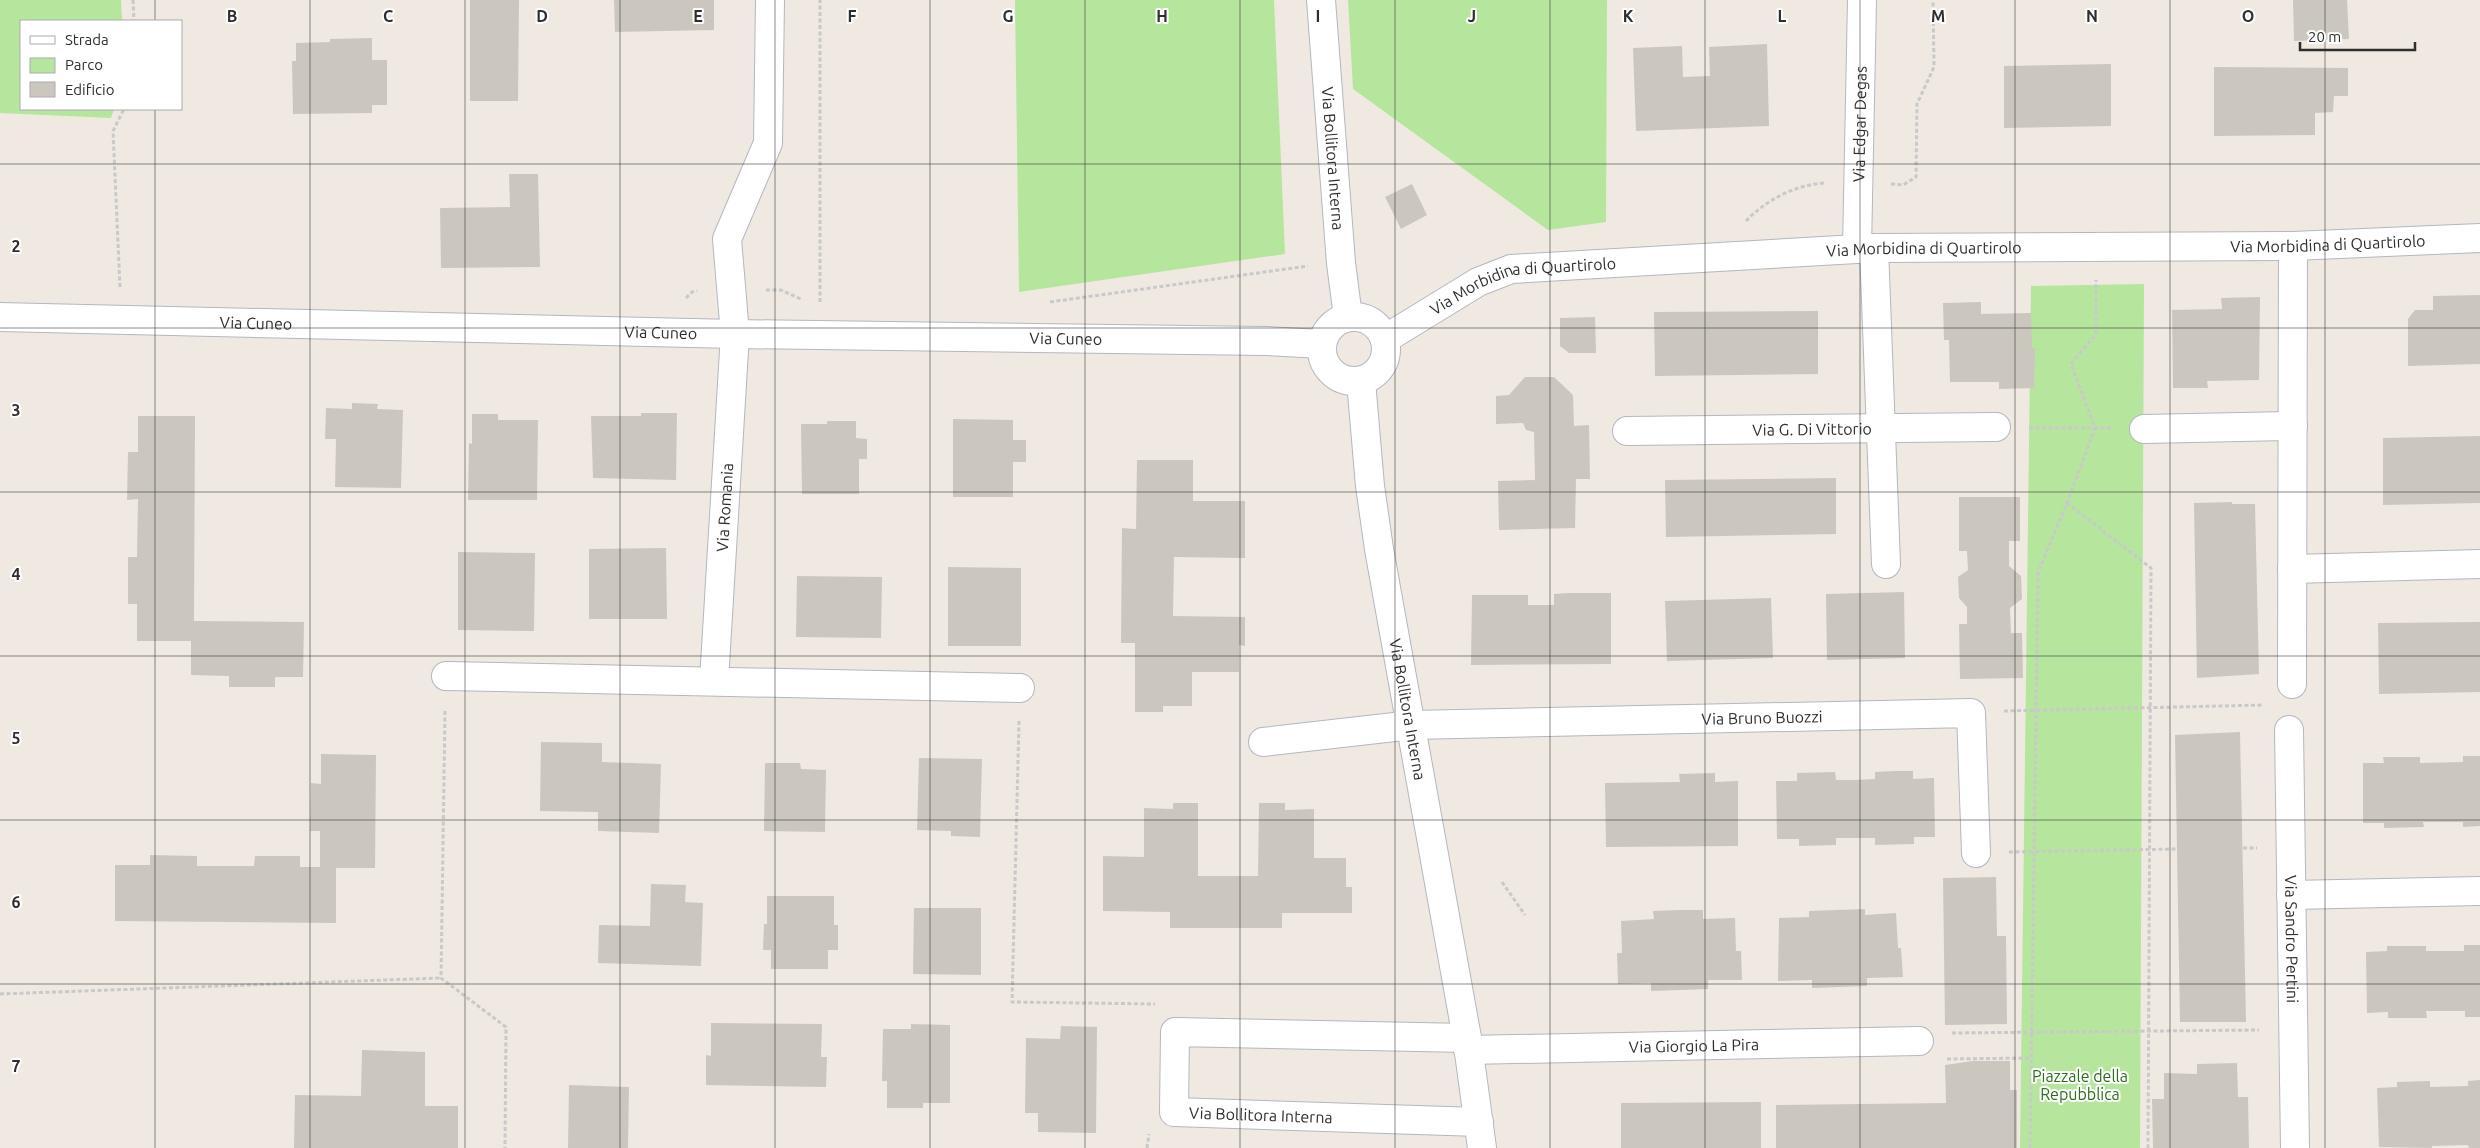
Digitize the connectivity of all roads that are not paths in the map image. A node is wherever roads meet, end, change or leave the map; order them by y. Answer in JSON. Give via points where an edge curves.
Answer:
{"nodes":[{"id":1,"x":770,"y":0,"type":"edge"},
{"id":2,"x":1322,"y":0,"type":"edge"},
{"id":3,"x":1862,"y":0,"type":"edge"},
{"id":4,"x":2480,"y":238,"type":"edge"},
{"id":5,"x":2293,"y":246,"type":"junction"},
{"id":6,"x":1865,"y":248,"type":"junction"},
{"id":7,"x":0,"y":317,"type":"edge"},
{"id":8,"x":1348,"y":317,"type":"junction"},
{"id":9,"x":735,"y":334,"type":"junction"},
{"id":10,"x":1385,"y":339,"type":"junction"},
{"id":11,"x":1322,"y":344,"type":"junction"},
{"id":12,"x":1361,"y":381,"type":"junction"},
{"id":13,"x":2293,"y":426,"type":"junction"},
{"id":14,"x":1996,"y":428,"type":"road end"},
{"id":15,"x":1882,"y":429,"type":"junction"},
{"id":16,"x":2144,"y":429,"type":"road end"},
{"id":17,"x":1627,"y":431,"type":"dead end"},
{"id":18,"x":1886,"y":564,"type":"dead end"},
{"id":19,"x":2480,"y":564,"type":"edge"},
{"id":20,"x":2292,"y":569,"type":"junction"},
{"id":21,"x":446,"y":676,"type":"road end"},
{"id":22,"x":714,"y":681,"type":"junction"},
{"id":23,"x":2292,"y":684,"type":"dead end"},
{"id":24,"x":1020,"y":688,"type":"road end"},
{"id":25,"x":1412,"y":725,"type":"junction"},
{"id":26,"x":2289,"y":730,"type":"dead end"},
{"id":27,"x":1263,"y":742,"type":"dead end"},
{"id":28,"x":1976,"y":853,"type":"dead end"},
{"id":29,"x":2480,"y":891,"type":"edge"},
{"id":30,"x":2291,"y":895,"type":"junction"},
{"id":31,"x":1919,"y":1041,"type":"road end"},
{"id":32,"x":1468,"y":1044,"type":"junction"},
{"id":33,"x":1481,"y":1135,"type":"edge"},
{"id":34,"x":2295,"y":1148,"type":"edge"}],
"edges":[{"from":1,"to":9,"type":"street","name":"Via Romania","via":[[768,143],[727,239]]},
{"from":2,"to":8,"type":"street","name":"Via Bollitora Interna","via":[[1341,263]]},
{"from":3,"to":6,"type":"street","name":"Via Edgar Degas"},
{"from":4,"to":5,"type":"street","name":"Via Morbidina di Quartirolo"},
{"from":5,"to":6,"type":"street","name":"Via Morbidina di Quartirolo"},
{"from":5,"to":13,"type":"street"},
{"from":6,"to":10,"type":"street","name":"Via Morbidina di Quartirolo","via":[[1511,269],[1478,282]]},
{"from":6,"to":15,"type":"street","name":"Via Edgar Degas"},
{"from":7,"to":9,"type":"street","name":"Via Cuneo"},
{"from":8,"to":10,"type":"street","via":[[1375,324]]},
{"from":8,"to":11,"type":"street","via":[[1334,324]]},
{"from":9,"to":11,"type":"street","name":"Via Cuneo"},
{"from":9,"to":22,"type":"street","name":"Via Romania"},
{"from":10,"to":12,"type":"street","via":[[1382,366]]},
{"from":11,"to":12,"type":"street","via":[[1325,361],[1335,375]]},
{"from":12,"to":25,"type":"street","name":"Via Bollitora Interna","via":[[1376,531]]},
{"from":13,"to":16,"type":"street"},
{"from":13,"to":20,"type":"street"},
{"from":14,"to":15,"type":"street","name":"Via G. Di Vittorio"},
{"from":15,"to":17,"type":"street","name":"Via G. Di Vittorio"},
{"from":15,"to":18,"type":"street","name":"Via Edgar Degas"},
{"from":19,"to":20,"type":"street"},
{"from":20,"to":23,"type":"street"},
{"from":21,"to":22,"type":"street"},
{"from":22,"to":24,"type":"street"},
{"from":25,"to":27,"type":"street"},
{"from":25,"to":28,"type":"street","name":"Via Bruno Buozzi","via":[[1971,713]]},
{"from":25,"to":32,"type":"street","name":"Via Bollitora Interna"},
{"from":26,"to":30,"type":"street","name":"Via Sandro Pertini"},
{"from":29,"to":30,"type":"street"},
{"from":30,"to":34,"type":"street","name":"Via Sandro Pertini"},
{"from":31,"to":32,"type":"street","name":"Via Giorgio La Pira"},
{"from":32,"to":33,"type":"street","name":"Via Bollitora Interna"},
{"from":32,"to":33,"type":"street","name":"Via Bollitora Interna","via":[[1175,1032],[1174,1112]]}]}
